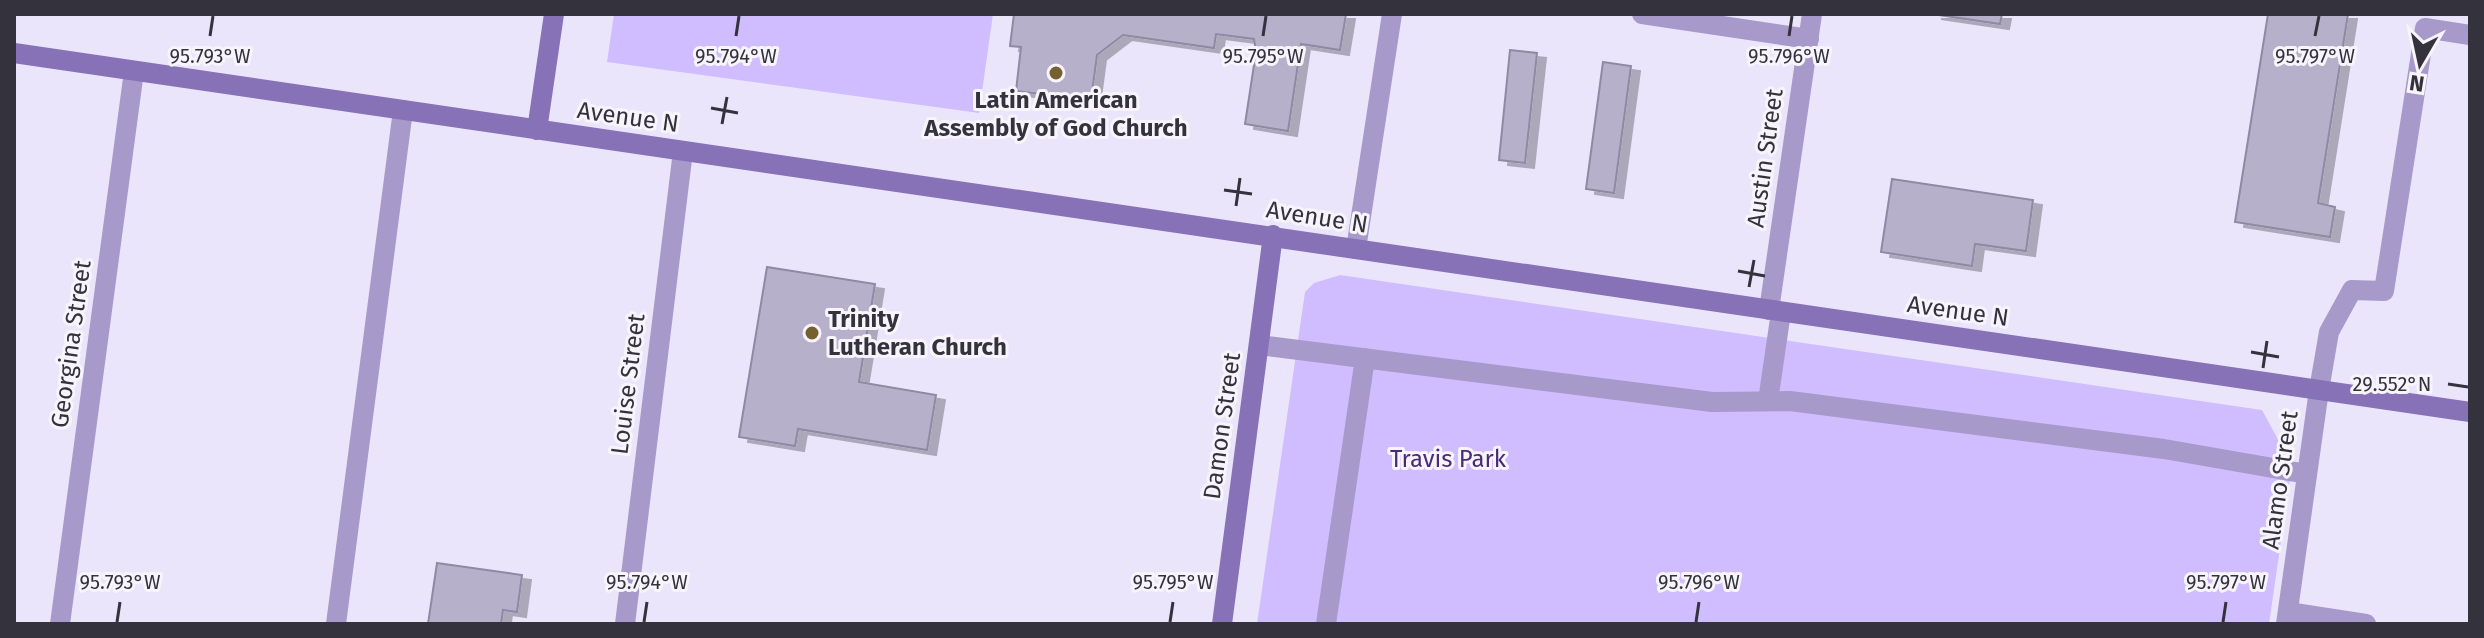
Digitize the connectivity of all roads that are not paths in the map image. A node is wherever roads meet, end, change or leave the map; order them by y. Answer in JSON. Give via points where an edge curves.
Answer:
{"nodes":[{"id":1,"x":554,"y":14,"type":"edge"},
{"id":2,"x":1392,"y":14,"type":"edge"},
{"id":3,"x":1642,"y":14,"type":"edge"},
{"id":4,"x":1812,"y":14,"type":"edge"},
{"id":5,"x":2470,"y":35,"type":"edge"},
{"id":6,"x":1809,"y":39,"type":"junction"},
{"id":7,"x":14,"y":53,"type":"edge"},
{"id":8,"x":134,"y":71,"type":"junction"},
{"id":9,"x":403,"y":110,"type":"junction"},
{"id":10,"x":537,"y":130,"type":"junction"},
{"id":11,"x":683,"y":151,"type":"junction"},
{"id":12,"x":1273,"y":235,"type":"junction"},
{"id":13,"x":1356,"y":249,"type":"junction"},
{"id":14,"x":1775,"y":311,"type":"junction"},
{"id":15,"x":1259,"y":345,"type":"junction"},
{"id":16,"x":1365,"y":358,"type":"junction"},
{"id":17,"x":2319,"y":390,"type":"junction"},
{"id":18,"x":1768,"y":401,"type":"junction"},
{"id":19,"x":2470,"y":412,"type":"edge"},
{"id":20,"x":2307,"y":474,"type":"junction"},
{"id":21,"x":2287,"y":618,"type":"edge"},
{"id":22,"x":60,"y":624,"type":"edge"},
{"id":23,"x":336,"y":624,"type":"edge"},
{"id":24,"x":625,"y":624,"type":"edge"},
{"id":25,"x":1222,"y":624,"type":"edge"},
{"id":26,"x":1326,"y":624,"type":"edge"},
{"id":27,"x":2366,"y":624,"type":"edge"}],
"edges":[{"from":1,"to":10,"type":"street"},
{"from":2,"to":13,"type":"street"},
{"from":3,"to":6,"type":"street"},
{"from":4,"to":6,"type":"street","name":"Austin Street"},
{"from":5,"to":17,"type":"street","name":"Alamo Street","via":[[2425,28],[2384,291],[2352,290],[2329,332]]},
{"from":6,"to":14,"type":"street","name":"Austin Street"},
{"from":7,"to":8,"type":"street","name":"Avenue N"},
{"from":8,"to":9,"type":"street","name":"Avenue N"},
{"from":8,"to":22,"type":"street","name":"Georgina Street"},
{"from":9,"to":10,"type":"street","name":"Avenue N"},
{"from":9,"to":23,"type":"street"},
{"from":10,"to":11,"type":"street","name":"Avenue N"},
{"from":11,"to":12,"type":"street","name":"Avenue N"},
{"from":11,"to":24,"type":"street","name":"Louise Street"},
{"from":12,"to":13,"type":"street","name":"Avenue N"},
{"from":12,"to":15,"type":"street","name":"Damon Street"},
{"from":13,"to":14,"type":"street","name":"Avenue N"},
{"from":14,"to":17,"type":"street","name":"Avenue N"},
{"from":14,"to":18,"type":"street","name":"Austin Street"},
{"from":15,"to":16,"type":"street"},
{"from":15,"to":25,"type":"street","name":"Damon Street"},
{"from":16,"to":18,"type":"street","via":[[1712,402]]},
{"from":16,"to":26,"type":"street"},
{"from":17,"to":19,"type":"street","name":"Avenue N"},
{"from":17,"to":20,"type":"street","name":"Alamo Street"},
{"from":18,"to":20,"type":"street","via":[[2164,449]]},
{"from":20,"to":21,"type":"street","name":"Alamo Street"},
{"from":21,"to":27,"type":"street"}]}
